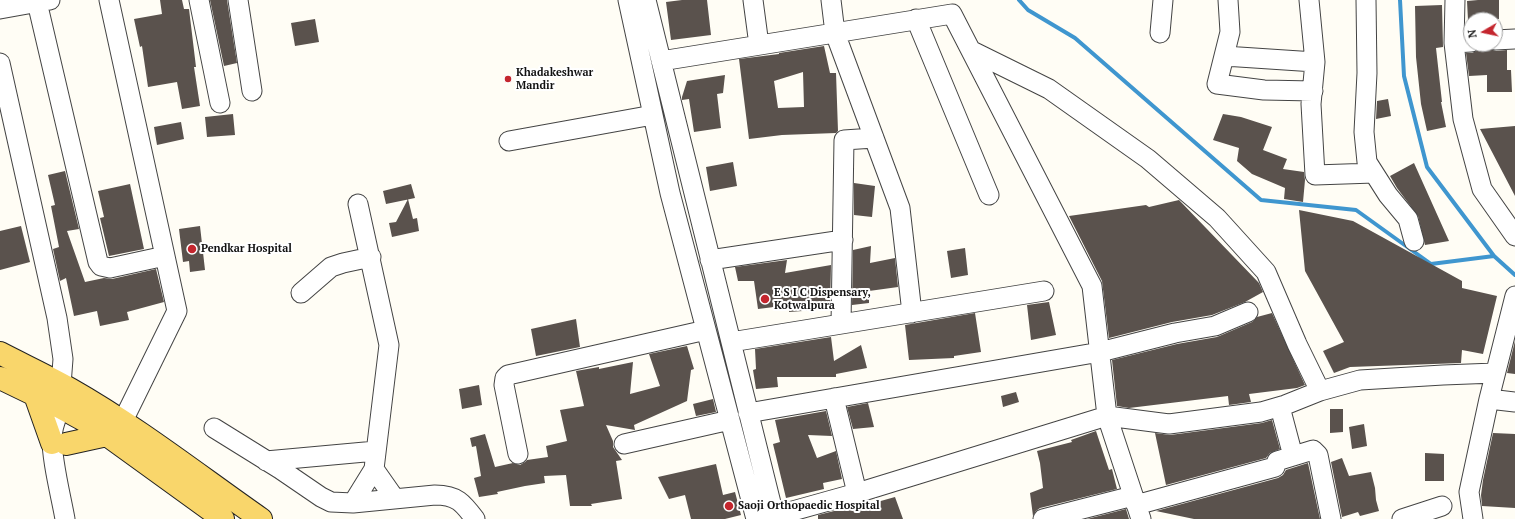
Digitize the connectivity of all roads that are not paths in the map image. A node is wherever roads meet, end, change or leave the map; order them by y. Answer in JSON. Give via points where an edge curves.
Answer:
{"nodes":[{"id":1,"x":109,"y":0,"type":"edge"},
{"id":2,"x":199,"y":0,"type":"edge"},
{"id":3,"x":238,"y":0,"type":"edge"},
{"id":4,"x":628,"y":0,"type":"edge"},
{"id":5,"x":646,"y":0,"type":"edge"},
{"id":6,"x":753,"y":0,"type":"edge"},
{"id":7,"x":831,"y":0,"type":"edge"},
{"id":8,"x":1163,"y":0,"type":"edge"},
{"id":9,"x":1228,"y":0,"type":"edge"},
{"id":10,"x":1309,"y":0,"type":"edge"},
{"id":11,"x":1366,"y":0,"type":"edge"},
{"id":12,"x":1455,"y":0,"type":"edge"},
{"id":13,"x":44,"y":1,"type":"edge"},
{"id":14,"x":0,"y":9,"type":"edge"},
{"id":15,"x":916,"y":19,"type":"junction"},
{"id":16,"x":834,"y":33,"type":"junction"},
{"id":17,"x":1160,"y":33,"type":"dead end"},
{"id":18,"x":1515,"y":39,"type":"edge"},
{"id":19,"x":1503,"y":40,"type":"edge"},
{"id":20,"x":1463,"y":42,"type":"edge"},
{"id":21,"x":759,"y":45,"type":"junction"},
{"id":22,"x":972,"y":51,"type":"junction"},
{"id":23,"x":1463,"y":52,"type":"edge"},
{"id":24,"x":1224,"y":56,"type":"junction"},
{"id":25,"x":661,"y":61,"type":"junction"},
{"id":26,"x":1315,"y":62,"type":"junction"},
{"id":27,"x":0,"y":63,"type":"edge"},
{"id":28,"x":1313,"y":91,"type":"junction"},
{"id":29,"x":252,"y":92,"type":"dead end"},
{"id":30,"x":220,"y":102,"type":"dead end"},
{"id":31,"x":653,"y":115,"type":"junction"},
{"id":32,"x":874,"y":138,"type":"junction"},
{"id":33,"x":509,"y":141,"type":"dead end"},
{"id":34,"x":1374,"y":173,"type":"junction"},
{"id":35,"x":989,"y":195,"type":"dead end"},
{"id":36,"x":358,"y":204,"type":"dead end"},
{"id":37,"x":1515,"y":236,"type":"edge"},
{"id":38,"x":843,"y":240,"type":"junction"},
{"id":39,"x":1414,"y":241,"type":"dead end"},
{"id":40,"x":165,"y":256,"type":"junction"},
{"id":41,"x":371,"y":257,"type":"junction"},
{"id":42,"x":710,"y":260,"type":"junction"},
{"id":43,"x":1044,"y":291,"type":"dead end"},
{"id":44,"x":302,"y":293,"type":"dead end"},
{"id":45,"x":1515,"y":296,"type":"edge"},
{"id":46,"x":912,"y":312,"type":"junction"},
{"id":47,"x":1248,"y":312,"type":"dead end"},
{"id":48,"x":841,"y":324,"type":"junction"},
{"id":49,"x":706,"y":330,"type":"junction"},
{"id":50,"x":731,"y":342,"type":"junction"},
{"id":51,"x":1100,"y":352,"type":"junction"},
{"id":52,"x":0,"y":353,"type":"edge"},
{"id":53,"x":1495,"y":373,"type":"junction"},
{"id":54,"x":0,"y":378,"type":"edge"},
{"id":55,"x":1320,"y":391,"type":"junction"},
{"id":56,"x":64,"y":393,"type":"junction"},
{"id":57,"x":35,"y":396,"type":"junction"},
{"id":58,"x":834,"y":398,"type":"junction"},
{"id":59,"x":1489,"y":400,"type":"junction"},
{"id":60,"x":1515,"y":402,"type":"edge"},
{"id":61,"x":1280,"y":407,"type":"junction"},
{"id":62,"x":88,"y":411,"type":"junction"},
{"id":63,"x":748,"y":412,"type":"junction"},
{"id":64,"x":1107,"y":416,"type":"junction"},
{"id":65,"x":730,"y":420,"type":"junction"},
{"id":66,"x":214,"y":428,"type":"dead end"},
{"id":67,"x":114,"y":432,"type":"junction"},
{"id":68,"x":59,"y":443,"type":"junction"},
{"id":69,"x":624,"y":444,"type":"dead end"},
{"id":70,"x":518,"y":454,"type":"dead end"},
{"id":71,"x":1293,"y":456,"type":"junction"},
{"id":72,"x":375,"y":460,"type":"junction"},
{"id":73,"x":266,"y":461,"type":"junction"},
{"id":74,"x":857,"y":494,"type":"junction"},
{"id":75,"x":395,"y":499,"type":"junction"},
{"id":76,"x":353,"y":503,"type":"junction"},
{"id":77,"x":1442,"y":506,"type":"dead end"},
{"id":78,"x":1136,"y":507,"type":"edge"},
{"id":79,"x":771,"y":518,"type":"edge"},
{"id":80,"x":65,"y":519,"type":"edge"},
{"id":81,"x":223,"y":519,"type":"edge"},
{"id":82,"x":261,"y":519,"type":"edge"},
{"id":83,"x":475,"y":519,"type":"edge"},
{"id":84,"x":756,"y":519,"type":"edge"},
{"id":85,"x":1043,"y":519,"type":"edge"},
{"id":86,"x":1331,"y":519,"type":"edge"},
{"id":87,"x":1402,"y":519,"type":"edge"},
{"id":88,"x":1473,"y":519,"type":"edge"}],
"edges":[{"from":1,"to":40,"type":"street"},
{"from":2,"to":30,"type":"street"},
{"from":3,"to":29,"type":"street"},
{"from":4,"to":31,"type":"street"},
{"from":5,"to":25,"type":"street"},
{"from":6,"to":21,"type":"street"},
{"from":7,"to":16,"type":"street"},
{"from":8,"to":17,"type":"street"},
{"from":9,"to":24,"type":"street","via":[[1230,32]]},
{"from":10,"to":26,"type":"street"},
{"from":11,"to":34,"type":"street","via":[[1367,73],[1364,132],[1367,162]]},
{"from":12,"to":20,"type":"street"},
{"from":13,"to":14,"type":"street"},
{"from":13,"to":40,"type":"street","via":[[98,262],[101,266],[110,268]]},
{"from":15,"to":16,"type":"street"},
{"from":15,"to":22,"type":"street","via":[[952,14]]},
{"from":15,"to":35,"type":"street"},
{"from":16,"to":21,"type":"street"},
{"from":16,"to":32,"type":"street"},
{"from":18,"to":19,"type":"street"},
{"from":21,"to":25,"type":"street"},
{"from":22,"to":51,"type":"street","via":[[1092,286]]},
{"from":22,"to":55,"type":"street","via":[[1049,90],[1148,159],[1217,218],[1266,272]]},
{"from":23,"to":37,"type":"street","via":[[1463,119],[1482,189]]},
{"from":24,"to":26,"type":"street"},
{"from":24,"to":28,"type":"street","via":[[1217,84],[1264,90]]},
{"from":25,"to":42,"type":"street"},
{"from":26,"to":28,"type":"street"},
{"from":27,"to":56,"type":"street","via":[[57,318],[63,359]]},
{"from":28,"to":34,"type":"street","via":[[1311,104],[1315,175]]},
{"from":31,"to":33,"type":"street"},
{"from":31,"to":49,"type":"street","via":[[670,193]]},
{"from":32,"to":38,"type":"street","via":[[844,140]]},
{"from":32,"to":46,"type":"street","via":[[900,208]]},
{"from":34,"to":39,"type":"street","via":[[1408,219]]},
{"from":36,"to":41,"type":"street"},
{"from":38,"to":42,"type":"street"},
{"from":38,"to":48,"type":"street"},
{"from":40,"to":67,"type":"street","via":[[177,311]]},
{"from":41,"to":44,"type":"street","via":[[331,267]]},
{"from":41,"to":72,"type":"street","via":[[388,345]]},
{"from":42,"to":50,"type":"street"},
{"from":43,"to":46,"type":"street"},
{"from":45,"to":53,"type":"street"},
{"from":46,"to":48,"type":"street"},
{"from":47,"to":51,"type":"street","via":[[1215,326]]},
{"from":48,"to":50,"type":"street"},
{"from":49,"to":65,"type":"street"},
{"from":49,"to":70,"type":"street","via":[[508,375],[504,385]]},
{"from":50,"to":63,"type":"street"},
{"from":51,"to":58,"type":"street"},
{"from":51,"to":64,"type":"street"},
{"from":52,"to":56,"type":"main road"},
{"from":53,"to":55,"type":"street","via":[[1360,380]]},
{"from":53,"to":59,"type":"street"},
{"from":54,"to":57,"type":"main road"},
{"from":55,"to":61,"type":"street"},
{"from":56,"to":57,"type":"main road"},
{"from":56,"to":62,"type":"main road"},
{"from":56,"to":68,"type":"street","via":[[54,428]]},
{"from":57,"to":68,"type":"main road"},
{"from":58,"to":63,"type":"street"},
{"from":58,"to":74,"type":"street"},
{"from":59,"to":60,"type":"street"},
{"from":59,"to":88,"type":"street","via":[[1469,492]]},
{"from":61,"to":64,"type":"street","via":[[1262,412],[1168,424]]},
{"from":61,"to":71,"type":"street"},
{"from":62,"to":67,"type":"main road"},
{"from":62,"to":68,"type":"street"},
{"from":63,"to":79,"type":"street"},
{"from":64,"to":74,"type":"street"},
{"from":64,"to":78,"type":"street"},
{"from":65,"to":69,"type":"street"},
{"from":65,"to":84,"type":"street"},
{"from":66,"to":73,"type":"street"},
{"from":67,"to":68,"type":"main road"},
{"from":67,"to":81,"type":"main road"},
{"from":67,"to":82,"type":"main road"},
{"from":68,"to":80,"type":"street","via":[[56,467]]},
{"from":71,"to":78,"type":"street","via":[[1277,461],[1275,467]]},
{"from":71,"to":86,"type":"street","via":[[1313,450],[1318,455]]},
{"from":72,"to":73,"type":"street"},
{"from":72,"to":75,"type":"street"},
{"from":72,"to":76,"type":"street"},
{"from":73,"to":76,"type":"street","via":[[326,500]]},
{"from":74,"to":79,"type":"street"},
{"from":75,"to":76,"type":"street"},
{"from":75,"to":83,"type":"street","via":[[447,495],[464,504]]},
{"from":77,"to":87,"type":"street"},
{"from":78,"to":85,"type":"street"}]}
